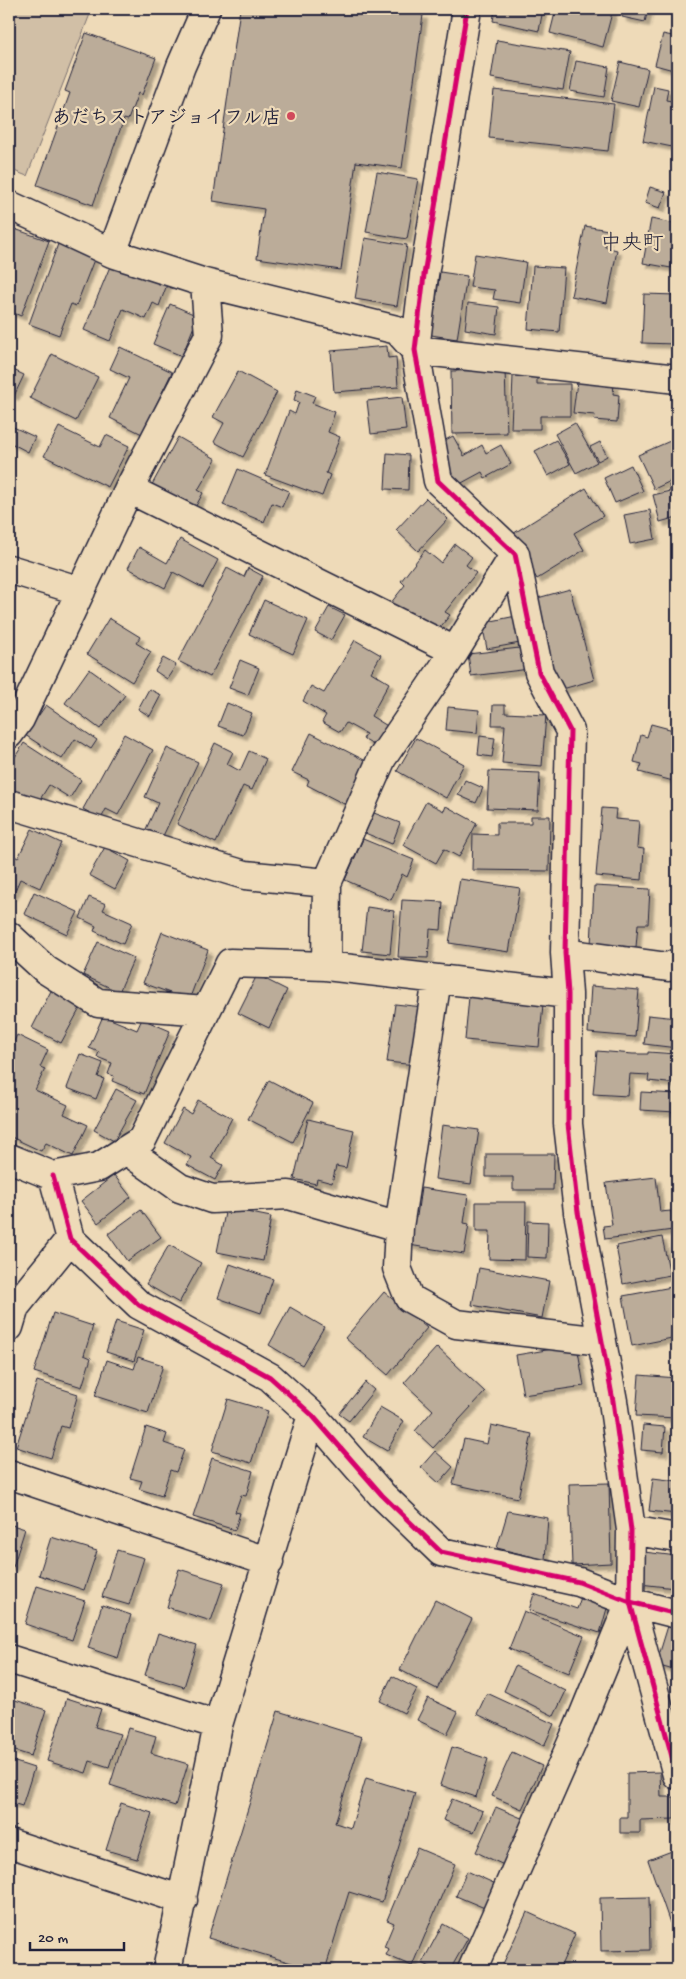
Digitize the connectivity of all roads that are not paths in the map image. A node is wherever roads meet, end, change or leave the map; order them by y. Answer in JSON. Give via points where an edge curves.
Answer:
{"nodes":[{"id":1,"x":206,"y":9,"type":"edge"},
{"id":2,"x":467,"y":9,"type":"edge"},
{"id":3,"x":9,"y":205,"type":"edge"},
{"id":4,"x":112,"y":253,"type":"junction"},
{"id":5,"x":204,"y":283,"type":"junction"},
{"id":6,"x":415,"y":350,"type":"junction"},
{"id":7,"x":677,"y":380,"type":"edge"},
{"id":8,"x":130,"y":488,"type":"junction"},
{"id":9,"x":515,"y":554,"type":"junction"},
{"id":10,"x":9,"y":569,"type":"edge"},
{"id":11,"x":81,"y":591,"type":"junction"},
{"id":12,"x":455,"y":651,"type":"junction"},
{"id":13,"x":9,"y":734,"type":"edge"},
{"id":14,"x":9,"y":804,"type":"edge"},
{"id":15,"x":327,"y":884,"type":"junction"},
{"id":16,"x":9,"y":936,"type":"edge"},
{"id":17,"x":565,"y":953,"type":"junction"},
{"id":18,"x":677,"y":963,"type":"edge"},
{"id":19,"x":326,"y":966,"type":"junction"},
{"id":20,"x":437,"y":979,"type":"junction"},
{"id":21,"x":568,"y":994,"type":"junction"},
{"id":22,"x":206,"y":1011,"type":"junction"},
{"id":23,"x":126,"y":1150,"type":"junction"},
{"id":24,"x":9,"y":1158,"type":"edge"},
{"id":25,"x":53,"y":1176,"type":"junction"},
{"id":26,"x":399,"y":1227,"type":"junction"},
{"id":27,"x":70,"y":1239,"type":"junction"},
{"id":28,"x":11,"y":1313,"type":"edge"},
{"id":29,"x":602,"y":1341,"type":"junction"},
{"id":30,"x":312,"y":1415,"type":"junction"},
{"id":31,"x":9,"y":1474,"type":"edge"},
{"id":32,"x":631,"y":1530,"type":"junction"},
{"id":33,"x":677,"y":1538,"type":"edge"},
{"id":34,"x":269,"y":1562,"type":"junction"},
{"id":35,"x":630,"y":1602,"type":"junction"},
{"id":36,"x":677,"y":1614,"type":"edge"},
{"id":37,"x":9,"y":1660,"type":"edge"},
{"id":38,"x":218,"y":1725,"type":"junction"},
{"id":39,"x":677,"y":1775,"type":"edge"},
{"id":40,"x":9,"y":1843,"type":"edge"},
{"id":41,"x":183,"y":1900,"type":"junction"},
{"id":42,"x":167,"y":1970,"type":"edge"},
{"id":43,"x":472,"y":1970,"type":"edge"}],
"edges":[{"from":1,"to":4,"type":"street","via":[[181,66]]},
{"from":2,"to":6,"type":"street"},
{"from":3,"to":4,"type":"street"},
{"from":4,"to":5,"type":"street"},
{"from":5,"to":6,"type":"street","via":[[397,330]]},
{"from":5,"to":8,"type":"street","via":[[209,335]]},
{"from":6,"to":7,"type":"street"},
{"from":6,"to":9,"type":"street","via":[[438,481]]},
{"from":8,"to":11,"type":"street"},
{"from":8,"to":12,"type":"street"},
{"from":9,"to":12,"type":"street"},
{"from":9,"to":17,"type":"street","via":[[539,672],[570,731]]},
{"from":10,"to":11,"type":"street"},
{"from":11,"to":13,"type":"street","via":[[20,719]]},
{"from":12,"to":15,"type":"street","via":[[382,758]]},
{"from":14,"to":15,"type":"street","via":[[245,874]]},
{"from":15,"to":19,"type":"street"},
{"from":16,"to":22,"type":"street","via":[[46,970],[98,1003]]},
{"from":17,"to":18,"type":"street","via":[[668,967]]},
{"from":17,"to":21,"type":"street"},
{"from":19,"to":20,"type":"street"},
{"from":19,"to":22,"type":"street","via":[[230,963]]},
{"from":20,"to":21,"type":"street"},
{"from":20,"to":26,"type":"street"},
{"from":21,"to":29,"type":"street","via":[[568,1124],[578,1212]]},
{"from":22,"to":23,"type":"street","via":[[142,1140]]},
{"from":23,"to":25,"type":"street","via":[[99,1167]]},
{"from":23,"to":26,"type":"street","via":[[180,1188],[212,1200],[289,1195]]},
{"from":24,"to":25,"type":"street"},
{"from":25,"to":27,"type":"street"},
{"from":26,"to":29,"type":"street","via":[[397,1268],[409,1298],[456,1324]]},
{"from":27,"to":28,"type":"street"},
{"from":27,"to":30,"type":"street","via":[[139,1305],[270,1377]]},
{"from":29,"to":32,"type":"street"},
{"from":30,"to":34,"type":"street"},
{"from":30,"to":35,"type":"street","via":[[382,1496],[441,1552],[579,1582]]},
{"from":31,"to":34,"type":"street"},
{"from":32,"to":33,"type":"street"},
{"from":32,"to":35,"type":"street"},
{"from":34,"to":38,"type":"street"},
{"from":35,"to":36,"type":"street"},
{"from":35,"to":39,"type":"street"},
{"from":35,"to":43,"type":"street"},
{"from":37,"to":38,"type":"street"},
{"from":38,"to":41,"type":"street"},
{"from":40,"to":41,"type":"street"},
{"from":41,"to":42,"type":"street"}]}
